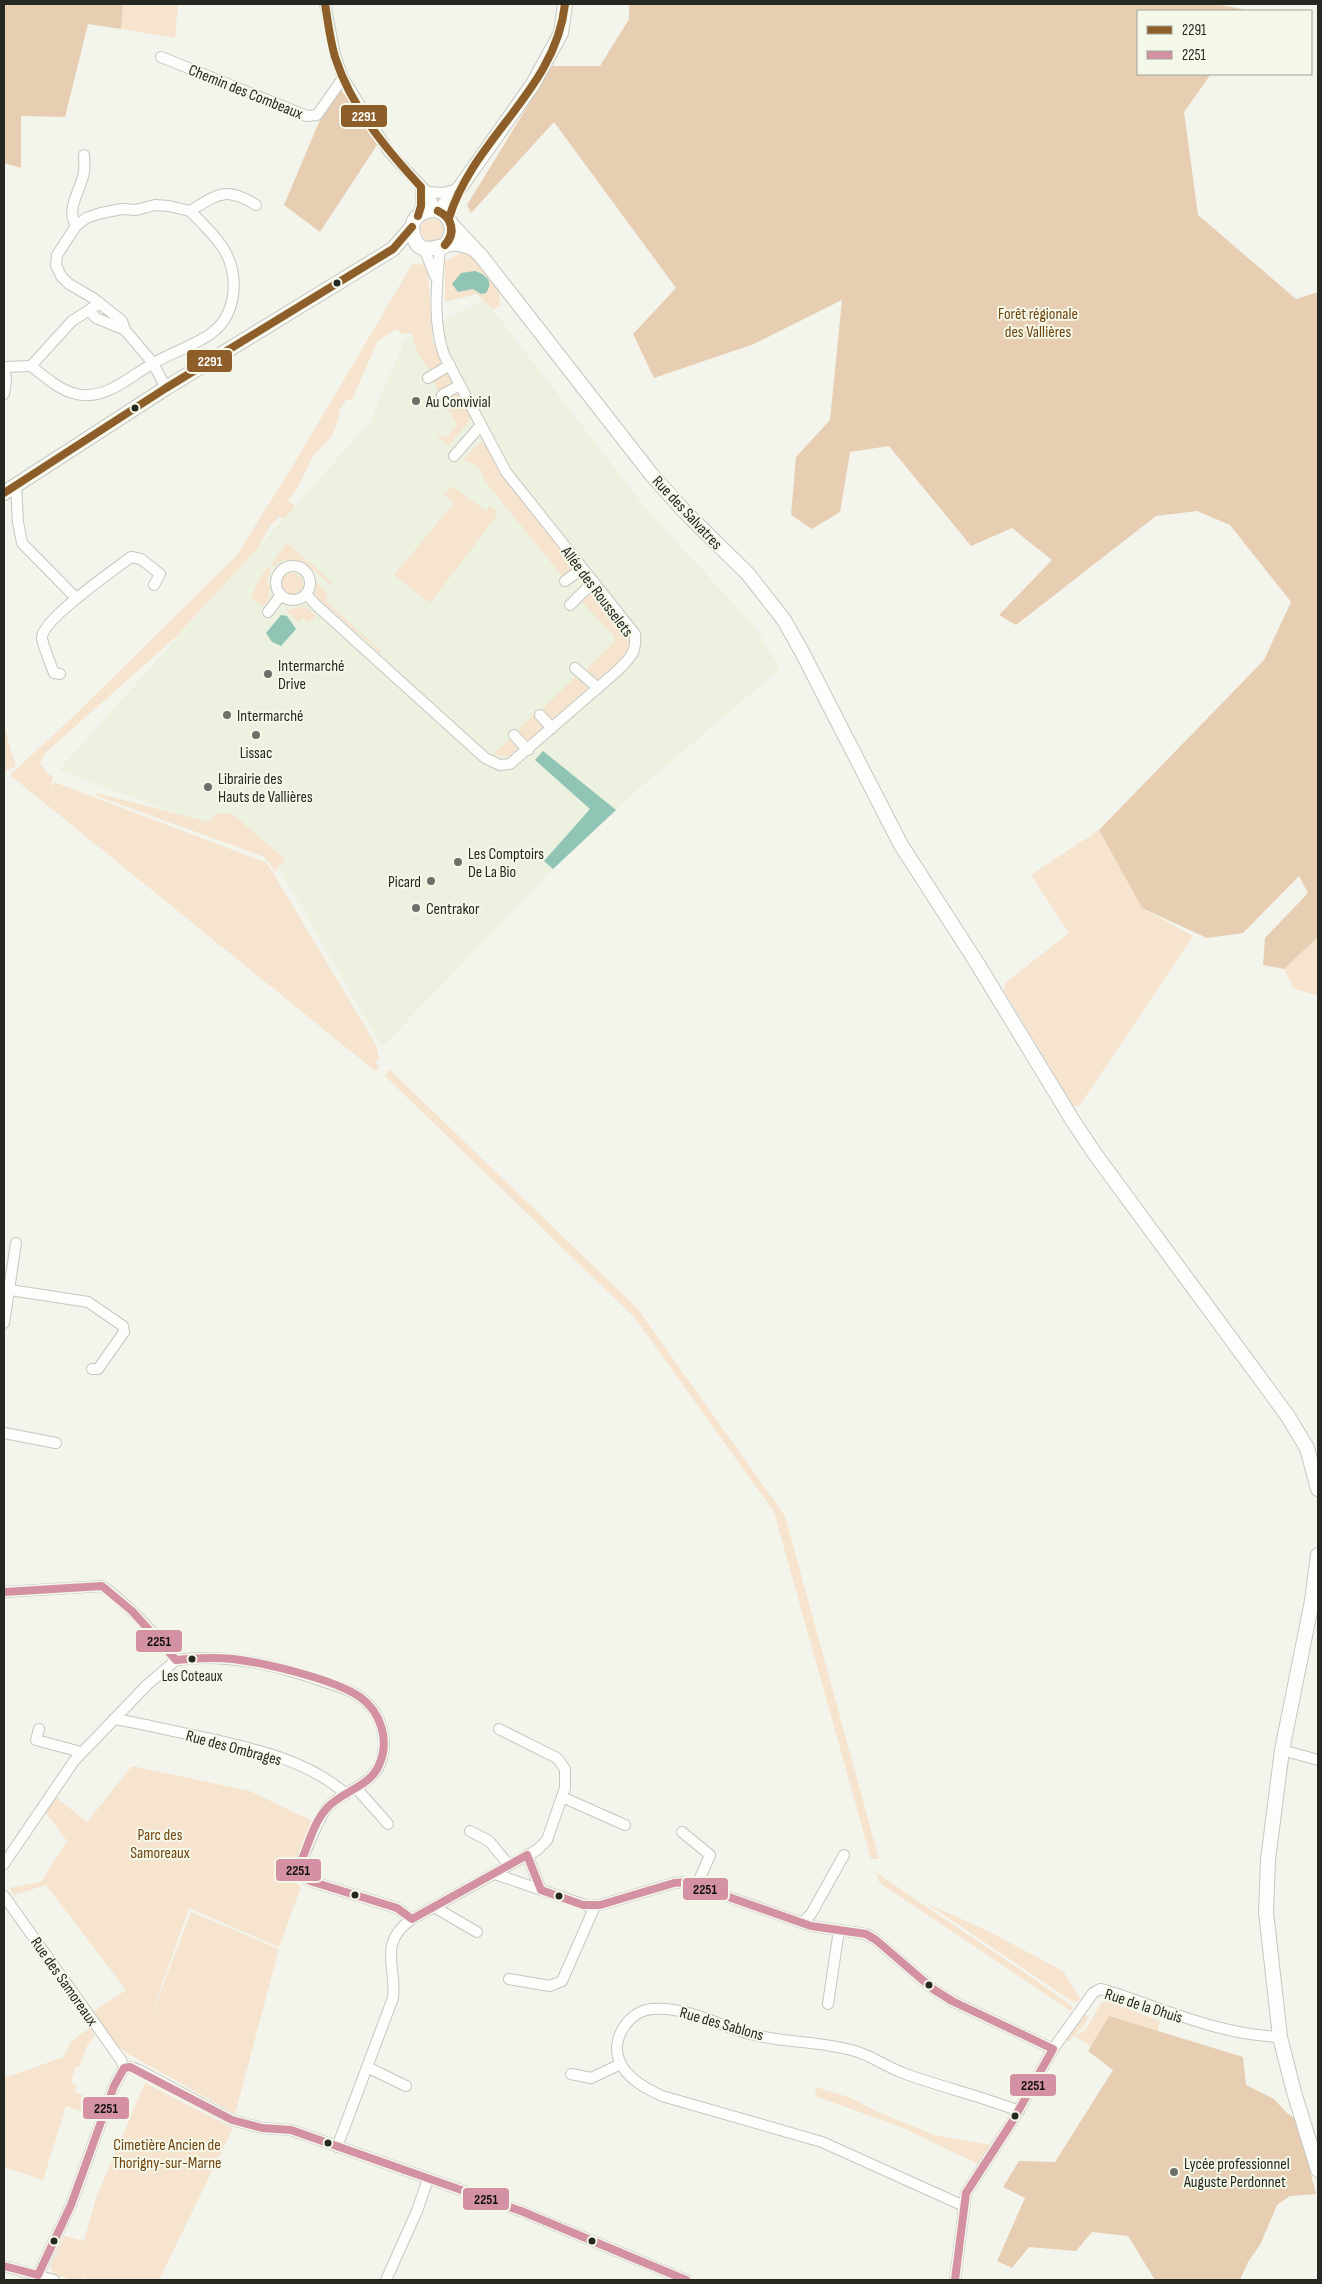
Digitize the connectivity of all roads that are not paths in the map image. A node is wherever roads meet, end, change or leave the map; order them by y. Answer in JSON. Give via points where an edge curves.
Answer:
{"nodes":[{"id":1,"x":325,"y":4,"type":"edge"},
{"id":2,"x":565,"y":4,"type":"edge"},
{"id":3,"x":161,"y":57,"type":"dead end"},
{"id":4,"x":343,"y":78,"type":"junction"},
{"id":5,"x":84,"y":155,"type":"dead end"},
{"id":6,"x":460,"y":187,"type":"junction"},
{"id":7,"x":424,"y":190,"type":"junction"},
{"id":8,"x":256,"y":205,"type":"dead end"},
{"id":9,"x":190,"y":211,"type":"junction"},
{"id":10,"x":444,"y":216,"type":"junction"},
{"id":11,"x":415,"y":221,"type":"junction"},
{"id":12,"x":76,"y":226,"type":"junction"},
{"id":13,"x":422,"y":246,"type":"junction"},
{"id":14,"x":442,"y":247,"type":"junction"},
{"id":15,"x":393,"y":249,"type":"junction"},
{"id":16,"x":475,"y":249,"type":"junction"},
{"id":17,"x":436,"y":277,"type":"junction"},
{"id":18,"x":100,"y":303,"type":"junction"},
{"id":19,"x":89,"y":311,"type":"junction"},
{"id":20,"x":125,"y":330,"type":"junction"},
{"id":21,"x":153,"y":363,"type":"junction"},
{"id":22,"x":450,"y":365,"type":"junction"},
{"id":23,"x":31,"y":366,"type":"junction"},
{"id":24,"x":4,"y":367,"type":"edge"},
{"id":25,"x":428,"y":378,"type":"dead end"},
{"id":26,"x":460,"y":385,"type":"junction"},
{"id":27,"x":166,"y":388,"type":"junction"},
{"id":28,"x":4,"y":394,"type":"edge"},
{"id":29,"x":442,"y":394,"type":"dead end"},
{"id":30,"x":480,"y":425,"type":"junction"},
{"id":31,"x":454,"y":456,"type":"dead end"},
{"id":32,"x":16,"y":485,"type":"junction"},
{"id":33,"x":4,"y":493,"type":"edge"},
{"id":34,"x":582,"y":569,"type":"junction"},
{"id":35,"x":565,"y":582,"type":"dead end"},
{"id":36,"x":593,"y":582,"type":"junction"},
{"id":37,"x":154,"y":585,"type":"dead end"},
{"id":38,"x":306,"y":594,"type":"junction"},
{"id":39,"x":281,"y":595,"type":"junction"},
{"id":40,"x":76,"y":598,"type":"junction"},
{"id":41,"x":570,"y":605,"type":"dead end"},
{"id":42,"x":268,"y":612,"type":"dead end"},
{"id":43,"x":575,"y":668,"type":"dead end"},
{"id":44,"x":60,"y":674,"type":"dead end"},
{"id":45,"x":598,"y":688,"type":"junction"},
{"id":46,"x":540,"y":715,"type":"dead end"},
{"id":47,"x":552,"y":728,"type":"junction"},
{"id":48,"x":514,"y":735,"type":"dead end"},
{"id":49,"x":528,"y":750,"type":"junction"},
{"id":50,"x":16,"y":1243,"type":"dead end"},
{"id":51,"x":6,"y":1290,"type":"edge"},
{"id":52,"x":4,"y":1322,"type":"edge"},
{"id":53,"x":92,"y":1369,"type":"dead end"},
{"id":54,"x":4,"y":1433,"type":"edge"},
{"id":55,"x":56,"y":1443,"type":"dead end"},
{"id":56,"x":1318,"y":1489,"type":"edge"},
{"id":57,"x":1318,"y":1555,"type":"edge"},
{"id":58,"x":4,"y":1592,"type":"edge"},
{"id":59,"x":176,"y":1660,"type":"junction"},
{"id":60,"x":114,"y":1719,"type":"junction"},
{"id":61,"x":39,"y":1729,"type":"dead end"},
{"id":62,"x":499,"y":1729,"type":"dead end"},
{"id":63,"x":1282,"y":1750,"type":"junction"},
{"id":64,"x":82,"y":1752,"type":"junction"},
{"id":65,"x":1318,"y":1760,"type":"edge"},
{"id":66,"x":357,"y":1789,"type":"junction"},
{"id":67,"x":346,"y":1794,"type":"junction"},
{"id":68,"x":562,"y":1797,"type":"junction"},
{"id":69,"x":388,"y":1824,"type":"dead end"},
{"id":70,"x":624,"y":1825,"type":"dead end"},
{"id":71,"x":470,"y":1831,"type":"dead end"},
{"id":72,"x":682,"y":1832,"type":"dead end"},
{"id":73,"x":528,"y":1855,"type":"junction"},
{"id":74,"x":844,"y":1855,"type":"dead end"},
{"id":75,"x":4,"y":1864,"type":"edge"},
{"id":76,"x":509,"y":1866,"type":"junction"},
{"id":77,"x":495,"y":1874,"type":"junction"},
{"id":78,"x":697,"y":1885,"type":"junction"},
{"id":79,"x":541,"y":1890,"type":"junction"},
{"id":80,"x":4,"y":1896,"type":"edge"},
{"id":81,"x":595,"y":1906,"type":"junction"},
{"id":82,"x":434,"y":1907,"type":"junction"},
{"id":83,"x":412,"y":1920,"type":"junction"},
{"id":84,"x":802,"y":1922,"type":"junction"},
{"id":85,"x":839,"y":1930,"type":"junction"},
{"id":86,"x":477,"y":1932,"type":"dead end"},
{"id":87,"x":509,"y":1979,"type":"dead end"},
{"id":88,"x":828,"y":2004,"type":"dead end"},
{"id":89,"x":1280,"y":2037,"type":"junction"},
{"id":90,"x":1053,"y":2048,"type":"junction"},
{"id":91,"x":621,"y":2064,"type":"junction"},
{"id":92,"x":367,"y":2067,"type":"junction"},
{"id":93,"x":124,"y":2068,"type":"junction"},
{"id":94,"x":571,"y":2074,"type":"dead end"},
{"id":95,"x":406,"y":2086,"type":"dead end"},
{"id":96,"x":1019,"y":2111,"type":"junction"},
{"id":97,"x":337,"y":2147,"type":"junction"},
{"id":98,"x":1318,"y":2170,"type":"edge"},
{"id":99,"x":428,"y":2179,"type":"junction"},
{"id":100,"x":964,"y":2206,"type":"junction"},
{"id":101,"x":4,"y":2266,"type":"edge"},
{"id":102,"x":38,"y":2275,"type":"junction"},
{"id":103,"x":54,"y":2280,"type":"edge"},
{"id":104,"x":386,"y":2280,"type":"edge"},
{"id":105,"x":686,"y":2280,"type":"edge"},
{"id":106,"x":955,"y":2280,"type":"edge"}],
"edges":[{"from":1,"to":4,"type":"street"},
{"from":2,"to":6,"type":"street","via":[[561,33],[551,53],[533,84]]},
{"from":3,"to":4,"type":"street","name":"Chemin des Combeaux","via":[[308,116],[317,115]]},
{"from":4,"to":7,"type":"street","via":[[389,152]]},
{"from":5,"to":12,"type":"street","via":[[84,171],[72,208],[72,220]]},
{"from":6,"to":7,"type":"street","via":[[443,194]]},
{"from":6,"to":10,"type":"street"},
{"from":7,"to":10,"type":"street"},
{"from":7,"to":11,"type":"street","via":[[421,210]]},
{"from":8,"to":9,"type":"street","via":[[240,194],[228,193]]},
{"from":9,"to":12,"type":"street","via":[[155,205],[136,210],[122,209],[94,215]]},
{"from":9,"to":21,"type":"street","via":[[224,250],[233,275],[230,308],[214,331]]},
{"from":10,"to":11,"type":"street","via":[[426,210]]},
{"from":10,"to":14,"type":"street","via":[[451,237]]},
{"from":10,"to":16,"type":"street","name":"Rue des Salvatres"},
{"from":11,"to":13,"type":"street","via":[[412,234]]},
{"from":11,"to":15,"type":"street"},
{"from":12,"to":18,"type":"street","via":[[57,255],[56,265],[69,284]]},
{"from":13,"to":14,"type":"street","via":[[431,250]]},
{"from":13,"to":15,"type":"street","via":[[413,244]]},
{"from":13,"to":17,"type":"street","name":"Allée des Rousselets"},
{"from":14,"to":16,"type":"street","via":[[458,244]]},
{"from":14,"to":17,"type":"street","name":"Allée des Rousselets"},
{"from":15,"to":27,"type":"street"},
{"from":16,"to":56,"type":"street","name":"Rue des Salvatres","via":[[651,474],[748,574],[773,606],[802,652],[901,845],[1095,1154],[1287,1415],[1307,1448]]},
{"from":17,"to":22,"type":"street","name":"Allée des Rousselets","via":[[438,339]]},
{"from":18,"to":19,"type":"street"},
{"from":18,"to":20,"type":"street","via":[[122,321]]},
{"from":19,"to":20,"type":"street","via":[[96,318]]},
{"from":19,"to":23,"type":"street","via":[[72,321]]},
{"from":20,"to":21,"type":"street"},
{"from":21,"to":23,"type":"street","via":[[101,394],[77,394],[53,383]]},
{"from":21,"to":27,"type":"street"},
{"from":22,"to":25,"type":"street"},
{"from":22,"to":26,"type":"street","name":"Allée des Rousselets"},
{"from":23,"to":24,"type":"street"},
{"from":24,"to":28,"type":"street"},
{"from":26,"to":29,"type":"street"},
{"from":26,"to":30,"type":"street","name":"Allée des Rousselets"},
{"from":27,"to":32,"type":"street"},
{"from":30,"to":31,"type":"street"},
{"from":30,"to":34,"type":"street","name":"Allée des Rousselets","via":[[506,472]]},
{"from":32,"to":33,"type":"street"},
{"from":32,"to":40,"type":"street","via":[[22,543]]},
{"from":34,"to":35,"type":"street"},
{"from":34,"to":36,"type":"street","name":"Allée des Rousselets"},
{"from":36,"to":41,"type":"street"},
{"from":36,"to":45,"type":"street","name":"Allée des Rousselets","via":[[635,634],[636,647],[631,662]]},
{"from":37,"to":40,"type":"street","via":[[160,574],[141,559],[131,557]]},
{"from":38,"to":39,"type":"street","via":[[291,600]]},
{"from":38,"to":39,"type":"street","via":[[310,584],[308,575],[294,566],[283,569],[277,577],[276,587]]},
{"from":38,"to":49,"type":"street","name":"Allée des Rousselets","via":[[489,761],[510,764]]},
{"from":39,"to":42,"type":"street"},
{"from":40,"to":44,"type":"street","via":[[42,637],[54,673]]},
{"from":43,"to":45,"type":"street"},
{"from":45,"to":47,"type":"street","name":"Allée des Rousselets"},
{"from":46,"to":47,"type":"street"},
{"from":47,"to":49,"type":"street","name":"Allée des Rousselets"},
{"from":48,"to":49,"type":"street"},
{"from":50,"to":51,"type":"street"},
{"from":51,"to":52,"type":"street"},
{"from":51,"to":53,"type":"street","via":[[88,1302],[123,1326],[124,1332],[98,1369]]},
{"from":54,"to":55,"type":"street"},
{"from":57,"to":63,"type":"street"},
{"from":58,"to":59,"type":"street","via":[[102,1586],[123,1603]]},
{"from":59,"to":60,"type":"street"},
{"from":59,"to":66,"type":"street","via":[[232,1658],[268,1664],[351,1691],[370,1705],[381,1724],[384,1742],[378,1769]]},
{"from":60,"to":64,"type":"street"},
{"from":60,"to":67,"type":"street","name":"Rue des Ombrages","via":[[279,1757],[334,1784]]},
{"from":61,"to":64,"type":"street","via":[[36,1740]]},
{"from":62,"to":68,"type":"street","via":[[548,1752],[562,1763],[566,1776]]},
{"from":63,"to":65,"type":"street"},
{"from":63,"to":89,"type":"street","via":[[1268,1860],[1266,1912]]},
{"from":64,"to":75,"type":"street"},
{"from":66,"to":67,"type":"street"},
{"from":66,"to":69,"type":"street"},
{"from":67,"to":83,"type":"street","via":[[325,1810],[298,1873],[310,1881],[397,1908]]},
{"from":68,"to":70,"type":"street"},
{"from":68,"to":73,"type":"street","via":[[546,1840]]},
{"from":71,"to":76,"type":"street","via":[[489,1841]]},
{"from":72,"to":78,"type":"street","via":[[710,1855]]},
{"from":73,"to":76,"type":"street"},
{"from":73,"to":79,"type":"street"},
{"from":74,"to":84,"type":"street","via":[[811,1914]]},
{"from":76,"to":77,"type":"street"},
{"from":77,"to":79,"type":"street"},
{"from":77,"to":82,"type":"street"},
{"from":78,"to":81,"type":"street","via":[[674,1883]]},
{"from":78,"to":84,"type":"street"},
{"from":79,"to":81,"type":"street","via":[[582,1905]]},
{"from":80,"to":93,"type":"street","name":"Rue des Samoreaux"},
{"from":81,"to":87,"type":"street","via":[[562,1981],[550,1986]]},
{"from":82,"to":83,"type":"street"},
{"from":82,"to":86,"type":"street"},
{"from":83,"to":92,"type":"street","via":[[396,1934],[392,1944],[389,1957],[394,1998]]},
{"from":84,"to":85,"type":"street"},
{"from":85,"to":88,"type":"street"},
{"from":85,"to":90,"type":"street","via":[[866,1934],[952,2001]]},
{"from":89,"to":90,"type":"street","name":"Rue de la Dhuis","via":[[1257,2035],[1173,2015],[1100,1990],[1088,1998]]},
{"from":89,"to":98,"type":"street"},
{"from":90,"to":96,"type":"street","name":"Rue de la Dhuis"},
{"from":91,"to":94,"type":"street","via":[[591,2078]]},
{"from":91,"to":96,"type":"street","name":"Rue des Sablons","via":[[618,2042],[627,2023],[645,2010],[684,2011],[751,2034],[856,2051],[901,2072]]},
{"from":91,"to":100,"type":"street","via":[[644,2087],[662,2096],[822,2142]]},
{"from":92,"to":95,"type":"street"},
{"from":92,"to":97,"type":"street"},
{"from":93,"to":97,"type":"street","via":[[139,2070],[232,2120],[262,2128],[291,2130]]},
{"from":93,"to":102,"type":"street","via":[[114,2086],[71,2205]]},
{"from":96,"to":100,"type":"street","name":"Rue de la Dhuis","via":[[966,2192]]},
{"from":97,"to":99,"type":"street"},
{"from":99,"to":104,"type":"street"},
{"from":99,"to":105,"type":"street","via":[[521,2211]]},
{"from":100,"to":106,"type":"street","name":"Rue de la Dhuis"},
{"from":101,"to":102,"type":"street"},
{"from":102,"to":103,"type":"street"}]}
